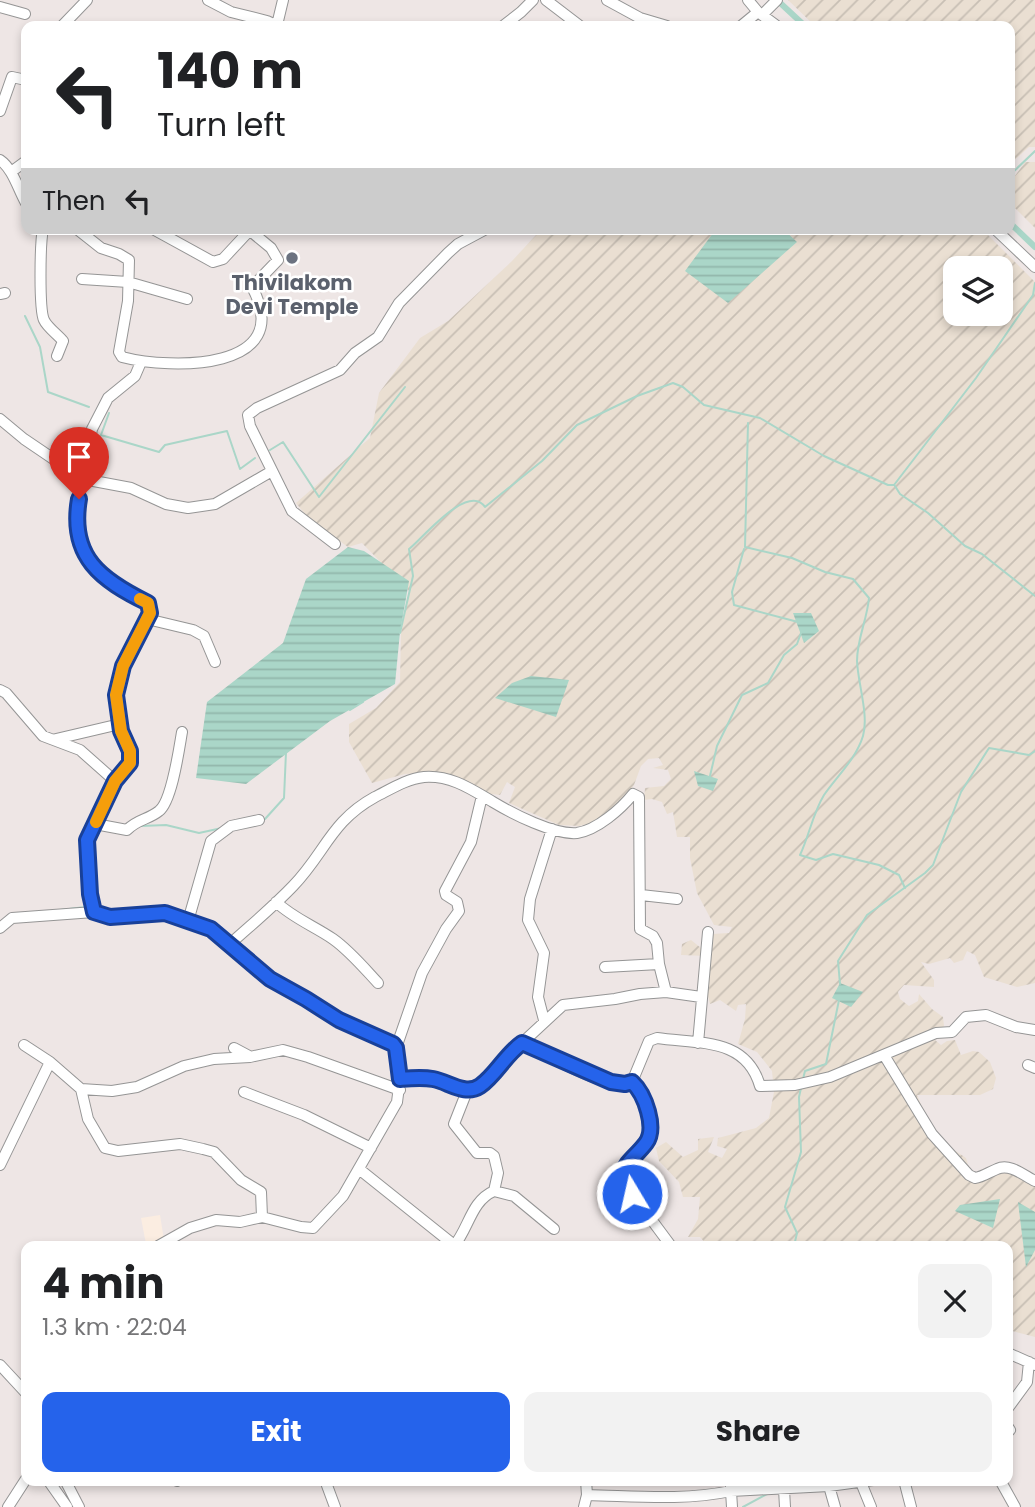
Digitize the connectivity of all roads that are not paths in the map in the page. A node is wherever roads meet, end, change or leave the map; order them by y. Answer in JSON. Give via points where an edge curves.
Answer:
{"nodes":[{"id":1,"x":88,"y":0,"type":"edge"},
{"id":2,"x":208,"y":0,"type":"edge"},
{"id":3,"x":283,"y":0,"type":"edge"},
{"id":4,"x":533,"y":0,"type":"edge"},
{"id":5,"x":546,"y":0,"type":"edge"},
{"id":6,"x":607,"y":0,"type":"edge"},
{"id":7,"x":748,"y":0,"type":"edge"},
{"id":8,"x":777,"y":0,"type":"edge"},
{"id":9,"x":227,"y":4,"type":"edge"},
{"id":10,"x":0,"y":7,"type":"edge"},
{"id":11,"x":760,"y":13,"type":"junction"},
{"id":12,"x":25,"y":14,"type":"dead end"},
{"id":13,"x":67,"y":21,"type":"edge"},
{"id":14,"x":266,"y":21,"type":"edge"},
{"id":15,"x":278,"y":21,"type":"edge"},
{"id":16,"x":509,"y":21,"type":"edge"},
{"id":17,"x":573,"y":21,"type":"edge"},
{"id":18,"x":650,"y":21,"type":"edge"},
{"id":19,"x":748,"y":21,"type":"edge"},
{"id":20,"x":770,"y":21,"type":"edge"},
{"id":21,"x":21,"y":79,"type":"edge"},
{"id":22,"x":0,"y":111,"type":"edge"},
{"id":23,"x":0,"y":160,"type":"edge"},
{"id":24,"x":21,"y":165,"type":"edge"},
{"id":25,"x":11,"y":172,"type":"junction"},
{"id":26,"x":21,"y":194,"type":"edge"},
{"id":27,"x":42,"y":235,"type":"edge"},
{"id":28,"x":85,"y":235,"type":"edge"},
{"id":29,"x":164,"y":235,"type":"edge"},
{"id":30,"x":244,"y":235,"type":"edge"},
{"id":31,"x":255,"y":235,"type":"edge"},
{"id":32,"x":475,"y":235,"type":"edge"},
{"id":33,"x":1001,"y":235,"type":"edge"},
{"id":34,"x":1035,"y":267,"type":"edge"},
{"id":35,"x":82,"y":279,"type":"dead end"},
{"id":36,"x":128,"y":282,"type":"junction"},
{"id":37,"x":187,"y":299,"type":"dead end"},
{"id":38,"x":57,"y":356,"type":"dead end"},
{"id":39,"x":141,"y":362,"type":"junction"},
{"id":40,"x":0,"y":419,"type":"edge"},
{"id":41,"x":272,"y":471,"type":"junction"},
{"id":42,"x":83,"y":479,"type":"junction"},
{"id":43,"x":335,"y":544,"type":"dead end"},
{"id":44,"x":147,"y":620,"type":"junction"},
{"id":45,"x":215,"y":662,"type":"dead end"},
{"id":46,"x":0,"y":690,"type":"edge"},
{"id":47,"x":120,"y":724,"type":"junction"},
{"id":48,"x":182,"y":732,"type":"dead end"},
{"id":49,"x":54,"y":740,"type":"junction"},
{"id":50,"x":115,"y":781,"type":"junction"},
{"id":51,"x":482,"y":796,"type":"junction"},
{"id":52,"x":259,"y":820,"type":"dead end"},
{"id":53,"x":95,"y":824,"type":"junction"},
{"id":54,"x":552,"y":829,"type":"junction"},
{"id":55,"x":641,"y":895,"type":"junction"},
{"id":56,"x":677,"y":900,"type":"dead end"},
{"id":57,"x":276,"y":902,"type":"junction"},
{"id":58,"x":94,"y":912,"type":"junction"},
{"id":59,"x":188,"y":921,"type":"junction"},
{"id":60,"x":0,"y":928,"type":"edge"},
{"id":61,"x":708,"y":932,"type":"dead end"},
{"id":62,"x":230,"y":944,"type":"junction"},
{"id":63,"x":659,"y":964,"type":"junction"},
{"id":64,"x":606,"y":967,"type":"dead end"},
{"id":65,"x":378,"y":983,"type":"dead end"},
{"id":66,"x":666,"y":992,"type":"junction"},
{"id":67,"x":701,"y":997,"type":"junction"},
{"id":68,"x":544,"y":1020,"type":"junction"},
{"id":69,"x":1035,"y":1030,"type":"edge"},
{"id":70,"x":522,"y":1043,"type":"junction"},
{"id":71,"x":698,"y":1043,"type":"junction"},
{"id":72,"x":24,"y":1045,"type":"dead end"},
{"id":73,"x":233,"y":1048,"type":"dead end"},
{"id":74,"x":396,"y":1048,"type":"junction"},
{"id":75,"x":884,"y":1055,"type":"junction"},
{"id":76,"x":250,"y":1057,"type":"junction"},
{"id":77,"x":50,"y":1062,"type":"junction"},
{"id":78,"x":632,"y":1082,"type":"junction"},
{"id":79,"x":400,"y":1084,"type":"junction"},
{"id":80,"x":81,"y":1089,"type":"junction"},
{"id":81,"x":467,"y":1091,"type":"junction"},
{"id":82,"x":244,"y":1092,"type":"dead end"},
{"id":83,"x":371,"y":1148,"type":"junction"},
{"id":84,"x":0,"y":1165,"type":"edge"},
{"id":85,"x":359,"y":1169,"type":"junction"},
{"id":86,"x":1035,"y":1181,"type":"edge"},
{"id":87,"x":494,"y":1191,"type":"junction"},
{"id":88,"x":262,"y":1217,"type":"junction"},
{"id":89,"x":554,"y":1229,"type":"dead end"},
{"id":90,"x":167,"y":1241,"type":"edge"},
{"id":91,"x":448,"y":1241,"type":"edge"},
{"id":92,"x":458,"y":1241,"type":"edge"},
{"id":93,"x":667,"y":1241,"type":"edge"},
{"id":94,"x":1013,"y":1355,"type":"edge"},
{"id":95,"x":1032,"y":1364,"type":"edge"},
{"id":96,"x":0,"y":1365,"type":"edge"},
{"id":97,"x":21,"y":1388,"type":"edge"},
{"id":98,"x":1013,"y":1401,"type":"edge"},
{"id":99,"x":22,"y":1486,"type":"edge"},
{"id":100,"x":52,"y":1486,"type":"edge"},
{"id":101,"x":68,"y":1486,"type":"edge"},
{"id":102,"x":328,"y":1486,"type":"edge"},
{"id":103,"x":586,"y":1486,"type":"edge"},
{"id":104,"x":731,"y":1486,"type":"edge"},
{"id":105,"x":829,"y":1486,"type":"joint"},
{"id":106,"x":862,"y":1486,"type":"edge"},
{"id":107,"x":906,"y":1486,"type":"edge"},
{"id":108,"x":1003,"y":1486,"type":"edge"},
{"id":109,"x":784,"y":1489,"type":"junction"},
{"id":110,"x":587,"y":1495,"type":"junction"},
{"id":111,"x":8,"y":1507,"type":"edge"},
{"id":112,"x":67,"y":1507,"type":"edge"},
{"id":113,"x":79,"y":1507,"type":"edge"},
{"id":114,"x":335,"y":1507,"type":"edge"},
{"id":115,"x":584,"y":1507,"type":"edge"},
{"id":116,"x":732,"y":1507,"type":"edge"},
{"id":117,"x":786,"y":1507,"type":"edge"},
{"id":118,"x":835,"y":1507,"type":"edge"},
{"id":119,"x":871,"y":1507,"type":"edge"},
{"id":120,"x":911,"y":1507,"type":"edge"},
{"id":121,"x":1015,"y":1507,"type":"edge"}],
"edges":[{"from":1,"to":13,"type":"street"},
{"from":2,"to":9,"type":"street"},
{"from":3,"to":15,"type":"street"},
{"from":4,"to":16,"type":"street"},
{"from":5,"to":17,"type":"street"},
{"from":6,"to":18,"type":"street"},
{"from":7,"to":11,"type":"street"},
{"from":8,"to":11,"type":"street"},
{"from":9,"to":14,"type":"street"},
{"from":10,"to":12,"type":"street"},
{"from":11,"to":19,"type":"street"},
{"from":11,"to":20,"type":"street"},
{"from":21,"to":22,"type":"street","via":[[12,77]]},
{"from":23,"to":25,"type":"street"},
{"from":24,"to":25,"type":"street"},
{"from":25,"to":26,"type":"street"},
{"from":27,"to":38,"type":"street","via":[[44,320],[63,341]]},
{"from":28,"to":36,"type":"street","via":[[129,260]]},
{"from":29,"to":30,"type":"street","via":[[213,262],[222,259]]},
{"from":31,"to":39,"type":"street","via":[[278,260],[252,287],[262,318],[255,339],[231,356],[196,365]]},
{"from":32,"to":41,"type":"street","via":[[448,253],[399,303],[378,337],[340,370],[250,413],[248,422]]},
{"from":33,"to":34,"type":"street"},
{"from":35,"to":36,"type":"street"},
{"from":36,"to":37,"type":"street"},
{"from":36,"to":39,"type":"street","via":[[119,352]]},
{"from":39,"to":42,"type":"street","via":[[135,376],[108,398],[92,429]]},
{"from":40,"to":42,"type":"street"},
{"from":41,"to":42,"type":"street","via":[[202,508],[166,504],[131,488]]},
{"from":41,"to":43,"type":"street","via":[[292,510]]},
{"from":42,"to":44,"type":"street","via":[[75,520],[90,564],[148,603]]},
{"from":44,"to":45,"type":"street","via":[[204,636]]},
{"from":44,"to":47,"type":"street","via":[[123,666],[116,695]]},
{"from":46,"to":49,"type":"street","via":[[43,736]]},
{"from":47,"to":49,"type":"street"},
{"from":47,"to":50,"type":"street","via":[[130,763]]},
{"from":48,"to":53,"type":"street","via":[[175,774],[162,809],[127,831]]},
{"from":49,"to":50,"type":"street","via":[[80,750]]},
{"from":50,"to":53,"type":"street"},
{"from":51,"to":54,"type":"street"},
{"from":51,"to":57,"type":"street","via":[[468,786],[440,778],[424,777],[388,788],[348,815]]},
{"from":51,"to":74,"type":"street","via":[[471,842],[445,891],[457,902],[459,911],[422,973]]},
{"from":52,"to":59,"type":"street","via":[[231,826],[211,841]]},
{"from":53,"to":58,"type":"street","via":[[87,840]]},
{"from":54,"to":55,"type":"street","via":[[581,832],[610,816],[633,793],[639,797]]},
{"from":54,"to":68,"type":"street","via":[[528,920],[544,953],[538,997]]},
{"from":55,"to":56,"type":"street"},
{"from":55,"to":63,"type":"street","via":[[640,929],[656,939]]},
{"from":57,"to":62,"type":"street"},
{"from":57,"to":65,"type":"street","via":[[335,941]]},
{"from":58,"to":59,"type":"street","via":[[110,917],[165,913]]},
{"from":58,"to":60,"type":"street","via":[[12,918]]},
{"from":59,"to":62,"type":"street","via":[[211,929]]},
{"from":61,"to":67,"type":"street"},
{"from":62,"to":74,"type":"street","via":[[270,979]]},
{"from":63,"to":64,"type":"street"},
{"from":63,"to":66,"type":"street"},
{"from":66,"to":67,"type":"street"},
{"from":66,"to":68,"type":"street","via":[[563,1005]]},
{"from":67,"to":71,"type":"street"},
{"from":68,"to":70,"type":"street"},
{"from":69,"to":75,"type":"street","via":[[986,1014],[966,1017],[952,1032],[936,1033]]},
{"from":70,"to":78,"type":"street","via":[[611,1082]]},
{"from":70,"to":81,"type":"street","via":[[483,1084]]},
{"from":71,"to":75,"type":"street","via":[[722,1047],[744,1058],[760,1086],[830,1077]]},
{"from":71,"to":78,"type":"street","via":[[649,1041]]},
{"from":72,"to":77,"type":"street"},
{"from":73,"to":76,"type":"street"},
{"from":74,"to":79,"type":"street"},
{"from":75,"to":86,"type":"street","via":[[932,1133],[968,1175],[975,1178],[1007,1166]]},
{"from":76,"to":79,"type":"street","via":[[283,1050]]},
{"from":76,"to":80,"type":"street","via":[[184,1066],[137,1087]]},
{"from":77,"to":80,"type":"street"},
{"from":77,"to":84,"type":"street"},
{"from":78,"to":93,"type":"street","via":[[648,1110],[648,1141],[625,1167],[623,1176]]},
{"from":79,"to":81,"type":"street","via":[[420,1077]]},
{"from":79,"to":83,"type":"street","via":[[397,1102]]},
{"from":80,"to":88,"type":"street","via":[[88,1119],[105,1149],[118,1152],[180,1144],[214,1152],[241,1180],[261,1192]]},
{"from":81,"to":87,"type":"street","via":[[454,1124],[477,1153],[494,1156],[498,1174]]},
{"from":82,"to":83,"type":"street"},
{"from":83,"to":85,"type":"street"},
{"from":85,"to":88,"type":"street","via":[[338,1203],[313,1228]]},
{"from":85,"to":91,"type":"street"},
{"from":87,"to":89,"type":"street","via":[[514,1196]]},
{"from":87,"to":92,"type":"street","via":[[480,1200]]},
{"from":88,"to":90,"type":"street","via":[[240,1222],[216,1220]]},
{"from":94,"to":95,"type":"street"},
{"from":95,"to":98,"type":"street","via":[[1027,1382]]},
{"from":96,"to":97,"type":"street"},
{"from":99,"to":111,"type":"street"},
{"from":100,"to":112,"type":"street"},
{"from":101,"to":113,"type":"street"},
{"from":102,"to":114,"type":"street"},
{"from":103,"to":110,"type":"street"},
{"from":104,"to":109,"type":"street"},
{"from":104,"to":110,"type":"street","via":[[671,1498]]},
{"from":104,"to":116,"type":"street"},
{"from":105,"to":109,"type":"street"},
{"from":105,"to":118,"type":"street"},
{"from":106,"to":119,"type":"street"},
{"from":107,"to":120,"type":"street"},
{"from":108,"to":121,"type":"street"},
{"from":109,"to":117,"type":"street"},
{"from":110,"to":115,"type":"street"}]}
